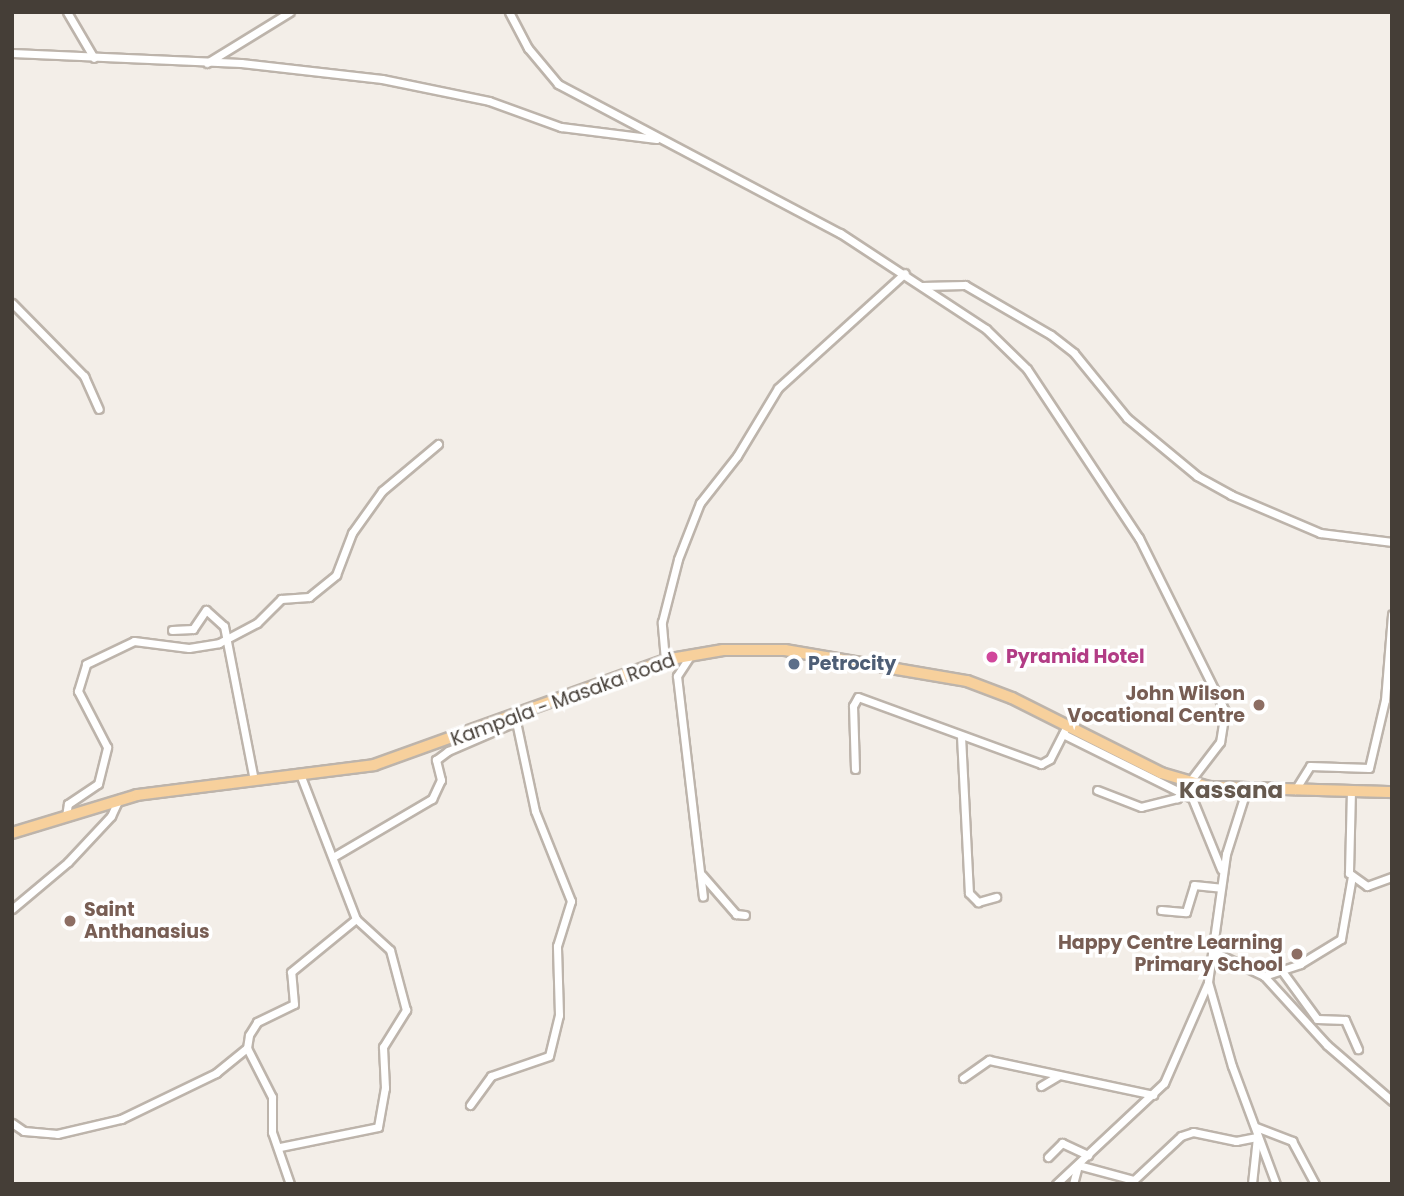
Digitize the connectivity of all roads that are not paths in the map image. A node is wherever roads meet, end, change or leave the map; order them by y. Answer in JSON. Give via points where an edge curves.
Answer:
{"nodes":[{"id":1,"x":68,"y":12,"type":"edge"},
{"id":2,"x":290,"y":12,"type":"edge"},
{"id":3,"x":509,"y":12,"type":"edge"},
{"id":4,"x":12,"y":53,"type":"edge"},
{"id":5,"x":94,"y":58,"type":"junction"},
{"id":6,"x":207,"y":63,"type":"junction"},
{"id":7,"x":660,"y":139,"type":"junction"},
{"id":8,"x":905,"y":273,"type":"junction"},
{"id":9,"x":922,"y":286,"type":"junction"},
{"id":10,"x":12,"y":303,"type":"edge"},
{"id":11,"x":99,"y":409,"type":"dead end"},
{"id":12,"x":438,"y":444,"type":"dead end"},
{"id":13,"x":1392,"y":542,"type":"edge"},
{"id":14,"x":1392,"y":614,"type":"edge"},
{"id":15,"x":172,"y":630,"type":"dead end"},
{"id":16,"x":225,"y":640,"type":"junction"},
{"id":17,"x":690,"y":655,"type":"junction"},
{"id":18,"x":665,"y":660,"type":"junction"},
{"id":19,"x":515,"y":720,"type":"junction"},
{"id":20,"x":1065,"y":730,"type":"junction"},
{"id":21,"x":961,"y":736,"type":"junction"},
{"id":22,"x":855,"y":769,"type":"dead end"},
{"id":23,"x":300,"y":774,"type":"junction"},
{"id":24,"x":254,"y":780,"type":"junction"},
{"id":25,"x":1186,"y":787,"type":"junction"},
{"id":26,"x":1097,"y":790,"type":"dead end"},
{"id":27,"x":1351,"y":790,"type":"junction"},
{"id":28,"x":1246,"y":792,"type":"junction"},
{"id":29,"x":1392,"y":792,"type":"edge"},
{"id":30,"x":1293,"y":793,"type":"junction"},
{"id":31,"x":119,"y":799,"type":"junction"},
{"id":32,"x":66,"y":816,"type":"junction"},
{"id":33,"x":12,"y":833,"type":"edge"},
{"id":34,"x":333,"y":857,"type":"junction"},
{"id":35,"x":1223,"y":873,"type":"junction"},
{"id":36,"x":702,"y":874,"type":"junction"},
{"id":37,"x":1352,"y":876,"type":"junction"},
{"id":38,"x":1392,"y":877,"type":"edge"},
{"id":39,"x":1221,"y":888,"type":"junction"},
{"id":40,"x":703,"y":896,"type":"dead end"},
{"id":41,"x":996,"y":897,"type":"dead end"},
{"id":42,"x":12,"y":909,"type":"edge"},
{"id":43,"x":1161,"y":911,"type":"dead end"},
{"id":44,"x":745,"y":915,"type":"dead end"},
{"id":45,"x":356,"y":919,"type":"junction"},
{"id":46,"x":1212,"y":951,"type":"junction"},
{"id":47,"x":1282,"y":971,"type":"junction"},
{"id":48,"x":1264,"y":976,"type":"junction"},
{"id":49,"x":1208,"y":982,"type":"junction"},
{"id":50,"x":247,"y":1048,"type":"junction"},
{"id":51,"x":1358,"y":1049,"type":"dead end"},
{"id":52,"x":1059,"y":1075,"type":"junction"},
{"id":53,"x":963,"y":1078,"type":"dead end"},
{"id":54,"x":1041,"y":1086,"type":"dead end"},
{"id":55,"x":1153,"y":1095,"type":"junction"},
{"id":56,"x":1392,"y":1101,"type":"edge"},
{"id":57,"x":470,"y":1105,"type":"dead end"},
{"id":58,"x":12,"y":1123,"type":"edge"},
{"id":59,"x":1256,"y":1127,"type":"junction"},
{"id":60,"x":1257,"y":1137,"type":"junction"},
{"id":61,"x":280,"y":1147,"type":"junction"},
{"id":62,"x":1088,"y":1155,"type":"junction"},
{"id":63,"x":1048,"y":1157,"type":"dead end"},
{"id":64,"x":1078,"y":1165,"type":"junction"},
{"id":65,"x":1134,"y":1180,"type":"junction"},
{"id":66,"x":290,"y":1184,"type":"edge"},
{"id":67,"x":1056,"y":1184,"type":"edge"},
{"id":68,"x":1073,"y":1184,"type":"edge"},
{"id":69,"x":1143,"y":1184,"type":"edge"},
{"id":70,"x":1252,"y":1184,"type":"edge"},
{"id":71,"x":1276,"y":1184,"type":"edge"},
{"id":72,"x":1315,"y":1184,"type":"edge"}],
"edges":[{"from":1,"to":5,"type":"street"},
{"from":2,"to":6,"type":"street"},
{"from":3,"to":7,"type":"street","via":[[528,48],[558,84]]},
{"from":4,"to":5,"type":"street"},
{"from":5,"to":6,"type":"street"},
{"from":6,"to":7,"type":"street","via":[[382,79],[496,103],[561,127]]},
{"from":7,"to":8,"type":"street","via":[[787,202]]},
{"from":8,"to":9,"type":"street"},
{"from":8,"to":18,"type":"street","via":[[778,388],[737,456],[700,503],[678,559],[662,622]]},
{"from":9,"to":13,"type":"street","via":[[965,285],[1061,342],[1127,418],[1197,476],[1231,495],[1320,533]]},
{"from":9,"to":25,"type":"street","via":[[986,329],[1027,369],[1139,538],[1225,710],[1220,742]]},
{"from":10,"to":11,"type":"street","via":[[84,376]]},
{"from":12,"to":16,"type":"street","via":[[382,491],[326,586],[309,597],[281,599],[257,623]]},
{"from":14,"to":30,"type":"street","via":[[1385,700],[1369,768],[1310,766]]},
{"from":15,"to":16,"type":"street","via":[[193,629],[206,610],[224,626]]},
{"from":16,"to":24,"type":"street"},
{"from":16,"to":32,"type":"street","via":[[189,648],[134,641],[82,668],[78,691],[107,747],[98,784],[68,804]]},
{"from":17,"to":18,"type":"main road","name":"Kampala - Masaka Road"},
{"from":17,"to":20,"type":"main road","name":"Kampala - Masaka Road","via":[[785,650],[930,674],[1002,694]]},
{"from":17,"to":36,"type":"street","via":[[677,676]]},
{"from":18,"to":19,"type":"main road","name":"Kampala - Masaka Road"},
{"from":19,"to":23,"type":"main road","name":"Kampala - Masaka Road","via":[[391,760]]},
{"from":19,"to":34,"type":"street","via":[[436,760],[442,780],[432,799]]},
{"from":19,"to":57,"type":"street","via":[[535,811],[570,901],[557,946],[559,1014],[551,1054],[497,1073],[474,1092]]},
{"from":20,"to":21,"type":"street","via":[[1044,764]]},
{"from":20,"to":25,"type":"main road","name":"Kampala - Masaka Road"},
{"from":21,"to":22,"type":"street","via":[[858,697]]},
{"from":21,"to":41,"type":"street","via":[[969,893],[978,902]]},
{"from":23,"to":24,"type":"main road","name":"Kampala - Masaka Road"},
{"from":23,"to":34,"type":"street"},
{"from":24,"to":31,"type":"main road","name":"Kampala - Masaka Road"},
{"from":25,"to":26,"type":"street","via":[[1166,803],[1140,807]]},
{"from":25,"to":28,"type":"main road","name":"Kampala - Masaka Road"},
{"from":25,"to":35,"type":"street","via":[[1205,820]]},
{"from":27,"to":29,"type":"main road","name":"Kampala - Masaka Road"},
{"from":27,"to":30,"type":"main road","name":"Kampala - Masaka Road"},
{"from":27,"to":37,"type":"street","via":[[1346,859]]},
{"from":28,"to":30,"type":"main road","name":"Kampala - Masaka Road"},
{"from":28,"to":35,"type":"street"},
{"from":31,"to":32,"type":"main road","name":"Kampala - Masaka Road"},
{"from":31,"to":42,"type":"street","via":[[111,816],[75,855]]},
{"from":32,"to":33,"type":"main road","name":"Kampala - Masaka Road"},
{"from":34,"to":45,"type":"street"},
{"from":35,"to":39,"type":"street"},
{"from":36,"to":40,"type":"street"},
{"from":36,"to":44,"type":"street","via":[[736,914]]},
{"from":37,"to":38,"type":"street","via":[[1367,886]]},
{"from":37,"to":47,"type":"street","via":[[1341,939]]},
{"from":39,"to":43,"type":"street","via":[[1194,886],[1186,912]]},
{"from":39,"to":46,"type":"street"},
{"from":45,"to":50,"type":"street","via":[[291,972],[294,1004],[254,1025]]},
{"from":45,"to":61,"type":"street","via":[[390,950],[406,1010],[383,1047],[382,1121],[370,1131]]},
{"from":46,"to":48,"type":"street"},
{"from":46,"to":49,"type":"street"},
{"from":47,"to":48,"type":"street"},
{"from":47,"to":51,"type":"street","via":[[1317,1019],[1345,1020]]},
{"from":48,"to":56,"type":"street","via":[[1326,1045]]},
{"from":49,"to":55,"type":"street","via":[[1174,1067]]},
{"from":49,"to":59,"type":"street"},
{"from":50,"to":58,"type":"street","via":[[216,1073],[121,1119],[57,1134],[24,1131]]},
{"from":50,"to":61,"type":"street","via":[[270,1091],[272,1132]]},
{"from":52,"to":53,"type":"street","via":[[989,1060]]},
{"from":52,"to":54,"type":"street"},
{"from":52,"to":55,"type":"street"},
{"from":55,"to":62,"type":"street"},
{"from":59,"to":60,"type":"street"},
{"from":59,"to":72,"type":"street","via":[[1292,1141]]},
{"from":60,"to":65,"type":"street","via":[[1236,1141],[1193,1132],[1181,1136]]},
{"from":60,"to":70,"type":"street"},
{"from":60,"to":71,"type":"street"},
{"from":61,"to":66,"type":"street"},
{"from":62,"to":63,"type":"street","via":[[1062,1143]]},
{"from":62,"to":64,"type":"street"},
{"from":64,"to":65,"type":"street"},
{"from":64,"to":67,"type":"street"},
{"from":64,"to":68,"type":"street"},
{"from":65,"to":69,"type":"street"}]}
